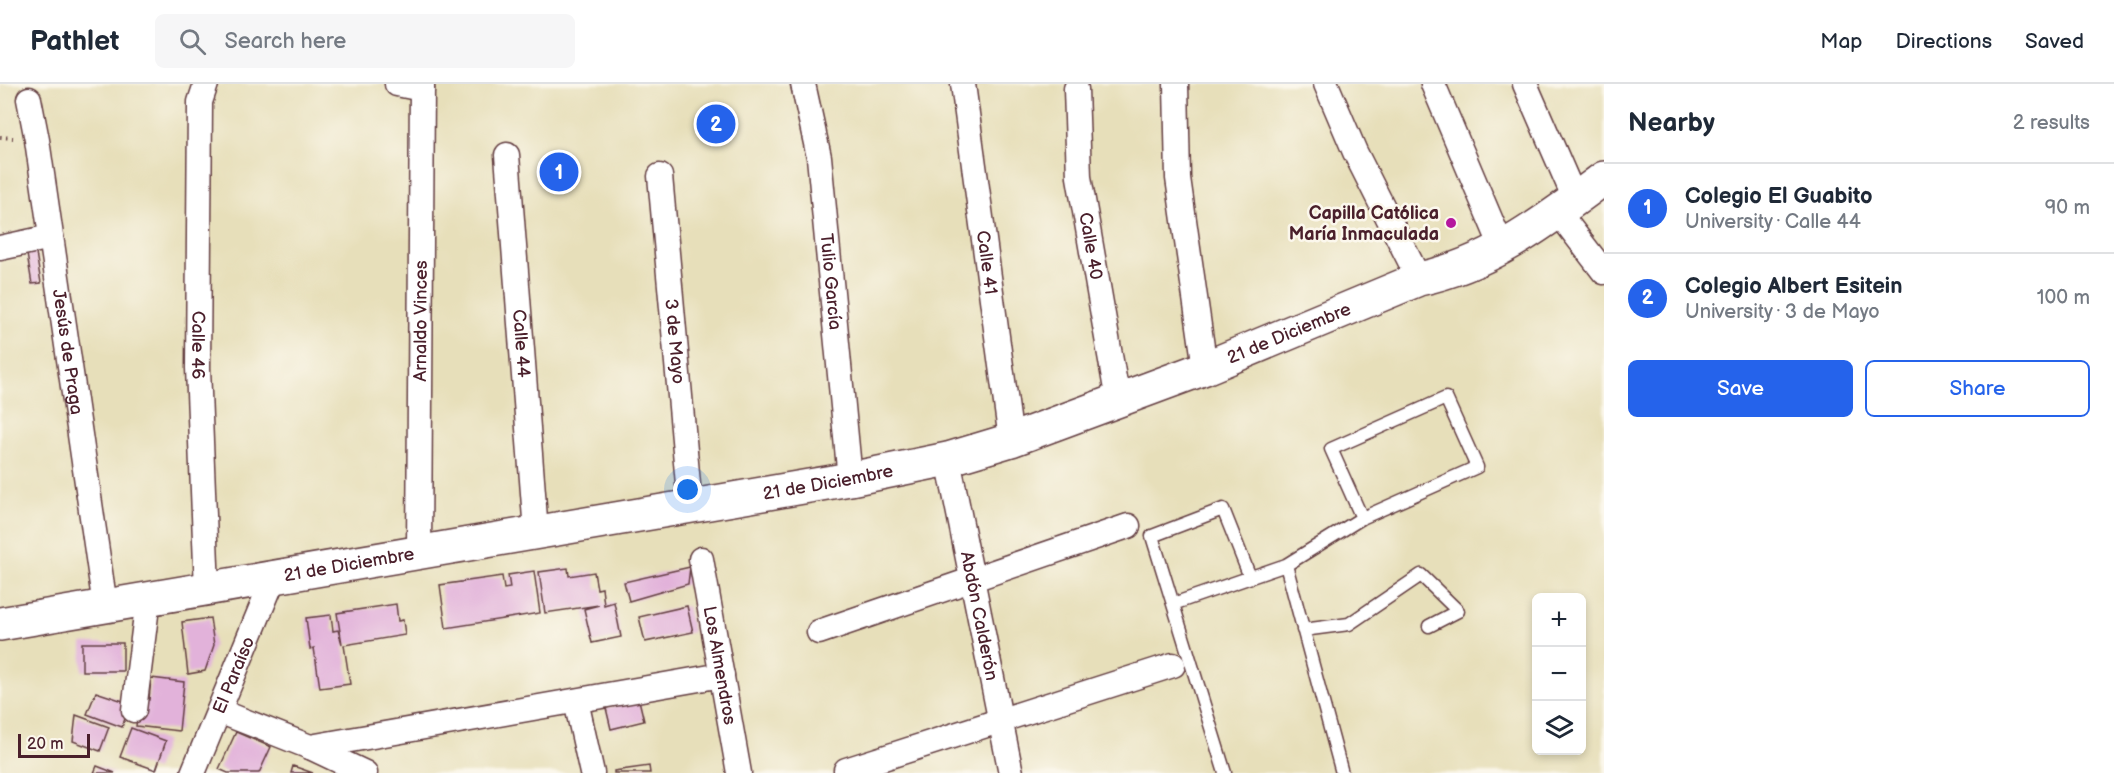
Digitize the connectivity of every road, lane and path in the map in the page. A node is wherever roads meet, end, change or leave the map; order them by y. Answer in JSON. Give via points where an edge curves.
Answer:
{"nodes":[{"id":1,"x":397,"y":84,"type":"edge"},
{"id":2,"x":802,"y":84,"type":"edge"},
{"id":3,"x":963,"y":84,"type":"edge"},
{"id":4,"x":1176,"y":84,"type":"edge"},
{"id":5,"x":1326,"y":84,"type":"edge"},
{"id":6,"x":1433,"y":84,"type":"edge"},
{"id":7,"x":1525,"y":84,"type":"edge"},
{"id":8,"x":422,"y":86,"type":"edge"},
{"id":9,"x":1076,"y":89,"type":"dead end"},
{"id":10,"x":203,"y":93,"type":"edge"},
{"id":11,"x":28,"y":99,"type":"dead end"},
{"id":12,"x":507,"y":155,"type":"dead end"},
{"id":13,"x":660,"y":176,"type":"dead end"},
{"id":14,"x":1604,"y":178,"type":"edge"},
{"id":15,"x":1567,"y":206,"type":"junction"},
{"id":16,"x":51,"y":237,"type":"junction"},
{"id":17,"x":1502,"y":247,"type":"junction"},
{"id":18,"x":0,"y":248,"type":"edge"},
{"id":19,"x":1604,"y":272,"type":"edge"},
{"id":20,"x":1419,"y":279,"type":"junction"},
{"id":21,"x":1205,"y":368,"type":"junction"},
{"id":22,"x":1118,"y":401,"type":"junction"},
{"id":23,"x":1011,"y":440,"type":"junction"},
{"id":24,"x":948,"y":459,"type":"junction"},
{"id":25,"x":850,"y":479,"type":"junction"},
{"id":26,"x":690,"y":506,"type":"junction"},
{"id":27,"x":1362,"y":518,"type":"junction"},
{"id":28,"x":1128,"y":526,"type":"dead end"},
{"id":29,"x":536,"y":532,"type":"junction"},
{"id":30,"x":419,"y":552,"type":"junction"},
{"id":31,"x":701,"y":559,"type":"dead end"},
{"id":32,"x":1286,"y":565,"type":"junction"},
{"id":33,"x":274,"y":577,"type":"junction"},
{"id":34,"x":1251,"y":577,"type":"junction"},
{"id":35,"x":972,"y":580,"type":"junction"},
{"id":36,"x":207,"y":589,"type":"junction"},
{"id":37,"x":148,"y":598,"type":"junction"},
{"id":38,"x":1173,"y":604,"type":"junction"},
{"id":39,"x":105,"y":606,"type":"junction"},
{"id":40,"x":0,"y":624,"type":"edge"},
{"id":41,"x":1430,"y":626,"type":"dead end"},
{"id":42,"x":1303,"y":630,"type":"junction"},
{"id":43,"x":819,"y":632,"type":"dead end"},
{"id":44,"x":1173,"y":665,"type":"dead end"},
{"id":45,"x":722,"y":675,"type":"junction"},
{"id":46,"x":576,"y":701,"type":"junction"},
{"id":47,"x":134,"y":710,"type":"dead end"},
{"id":48,"x":219,"y":711,"type":"junction"},
{"id":49,"x":1000,"y":720,"type":"junction"},
{"id":50,"x":310,"y":747,"type":"junction"},
{"id":51,"x":846,"y":770,"type":"dead end"},
{"id":52,"x":193,"y":773,"type":"edge"},
{"id":53,"x":365,"y":773,"type":"edge"},
{"id":54,"x":591,"y":773,"type":"edge"},
{"id":55,"x":739,"y":773,"type":"edge"},
{"id":56,"x":1011,"y":773,"type":"edge"},
{"id":57,"x":1225,"y":773,"type":"edge"},
{"id":58,"x":1342,"y":773,"type":"edge"}],
"edges":[{"from":1,"to":8,"type":"street","name":"Arnaldo Vinces"},
{"from":2,"to":25,"type":"street","name":"Tulio García","via":[[819,157]]},
{"from":3,"to":23,"type":"street","name":"Calle 41"},
{"from":4,"to":21,"type":"street","via":[[1178,178]]},
{"from":5,"to":20,"type":"street","via":[[1355,152]]},
{"from":6,"to":17,"type":"street"},
{"from":7,"to":15,"type":"street"},
{"from":8,"to":30,"type":"street","name":"Arnaldo Vinces"},
{"from":9,"to":22,"type":"street","name":"Calle 40","via":[[1079,177]]},
{"from":10,"to":36,"type":"street","name":"Calle 46","via":[[198,368]]},
{"from":11,"to":16,"type":"street","name":"Jesús de Praga"},
{"from":12,"to":29,"type":"street","name":"Calle 44"},
{"from":13,"to":26,"type":"street","name":"3 de Mayo"},
{"from":14,"to":15,"type":"street","name":"21 de Diciembre"},
{"from":15,"to":17,"type":"street","name":"21 de Diciembre"},
{"from":15,"to":19,"type":"street"},
{"from":16,"to":18,"type":"street"},
{"from":16,"to":39,"type":"street","name":"Jesús de Praga"},
{"from":17,"to":20,"type":"street","name":"21 de Diciembre","via":[[1454,272]]},
{"from":20,"to":21,"type":"street","name":"21 de Diciembre"},
{"from":21,"to":22,"type":"street","name":"21 de Diciembre"},
{"from":22,"to":23,"type":"street","name":"21 de Diciembre"},
{"from":23,"to":24,"type":"street","name":"21 de Diciembre"},
{"from":24,"to":25,"type":"street","name":"21 de Diciembre"},
{"from":24,"to":35,"type":"street","name":"Abdón Calderón"},
{"from":25,"to":26,"type":"street","name":"21 de Diciembre"},
{"from":26,"to":29,"type":"street","name":"21 de Diciembre"},
{"from":27,"to":27,"type":"lane","via":[[1477,466],[1446,398],[1331,449]]},
{"from":27,"to":32,"type":"lane"},
{"from":28,"to":35,"type":"street"},
{"from":29,"to":30,"type":"street","name":"21 de Diciembre"},
{"from":30,"to":33,"type":"street","name":"21 de Diciembre"},
{"from":31,"to":45,"type":"street","name":"Los Almendros"},
{"from":32,"to":34,"type":"lane"},
{"from":32,"to":42,"type":"lane"},
{"from":33,"to":36,"type":"street","name":"21 de Diciembre"},
{"from":33,"to":48,"type":"street","name":"El Paraíso"},
{"from":34,"to":38,"type":"lane"},
{"from":34,"to":38,"type":"lane","via":[[1223,509],[1152,536]]},
{"from":35,"to":43,"type":"street"},
{"from":35,"to":49,"type":"street","name":"Abdón Calderón"},
{"from":36,"to":37,"type":"street","name":"21 de Diciembre"},
{"from":37,"to":39,"type":"street","name":"21 de Diciembre"},
{"from":37,"to":47,"type":"street"},
{"from":38,"to":57,"type":"lane"},
{"from":39,"to":40,"type":"street","name":"21 de Diciembre"},
{"from":41,"to":42,"type":"lane","via":[[1458,610],[1421,575],[1349,624]]},
{"from":42,"to":58,"type":"lane"},
{"from":44,"to":49,"type":"street"},
{"from":45,"to":46,"type":"street"},
{"from":45,"to":55,"type":"street","name":"Los Almendros"},
{"from":46,"to":50,"type":"street"},
{"from":46,"to":54,"type":"street"},
{"from":48,"to":50,"type":"street"},
{"from":48,"to":52,"type":"street","name":"El Paraíso"},
{"from":49,"to":51,"type":"street"},
{"from":49,"to":56,"type":"street","name":"Abdón Calderón"},
{"from":50,"to":53,"type":"street"}]}
